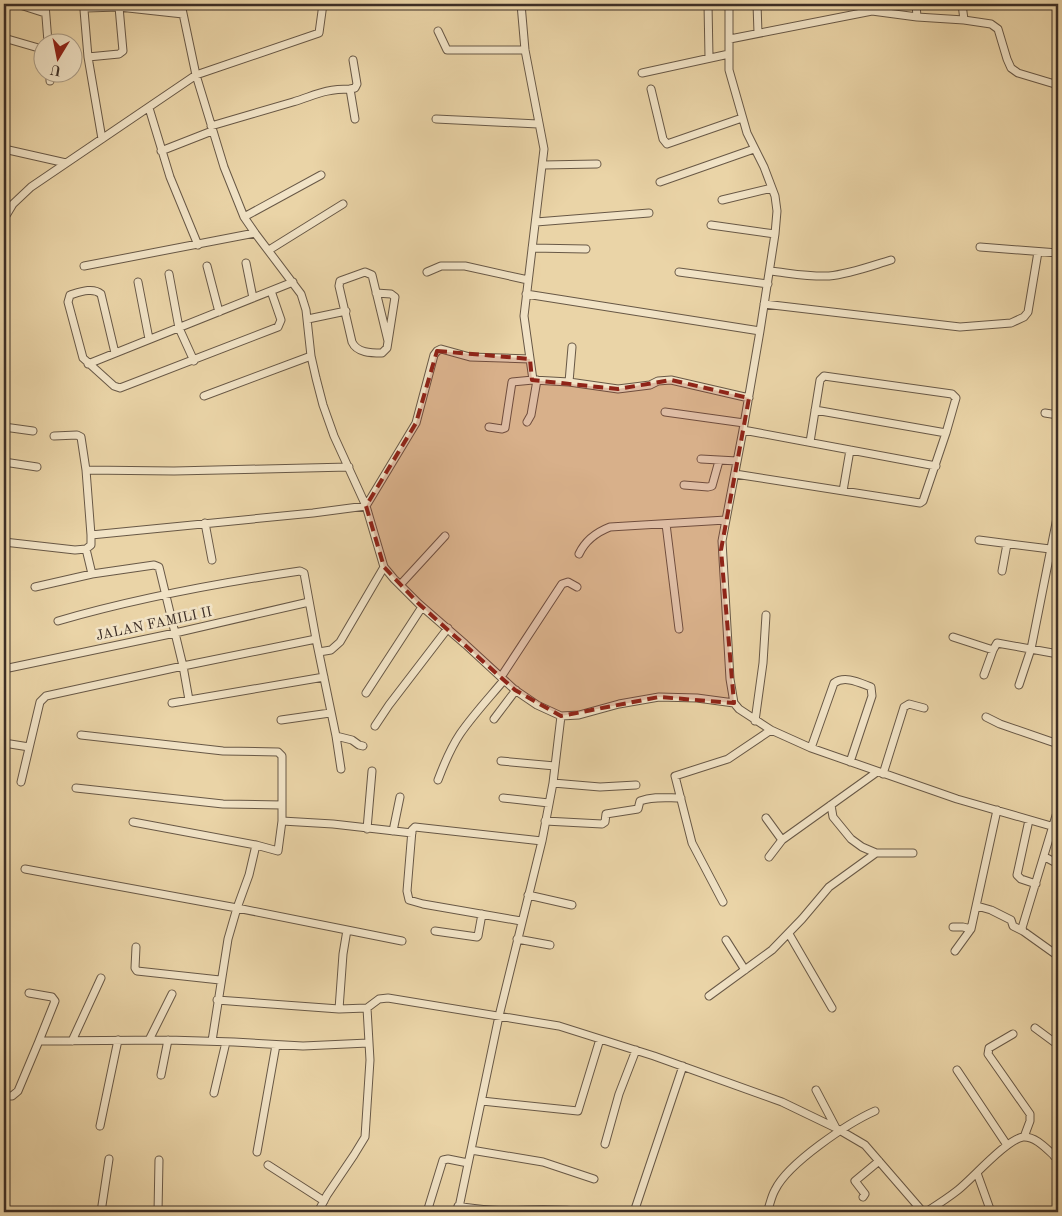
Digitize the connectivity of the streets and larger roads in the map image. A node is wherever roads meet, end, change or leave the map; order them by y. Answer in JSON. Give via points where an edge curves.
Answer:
{"nodes":[{"id":1,"x":17,"y":4,"type":"edge"},
{"id":2,"x":45,"y":4,"type":"edge"},
{"id":3,"x":181,"y":4,"type":"edge"},
{"id":4,"x":323,"y":4,"type":"edge"},
{"id":5,"x":521,"y":4,"type":"edge"},
{"id":6,"x":708,"y":4,"type":"edge"},
{"id":7,"x":729,"y":4,"type":"edge"},
{"id":8,"x":757,"y":4,"type":"edge"},
{"id":9,"x":916,"y":4,"type":"edge"},
{"id":10,"x":962,"y":4,"type":"edge"},
{"id":11,"x":119,"y":7,"type":"junction"},
{"id":12,"x":872,"y":8,"type":"edge"},
{"id":13,"x":45,"y":13,"type":"junction"},
{"id":14,"x":183,"y":14,"type":"junction"},
{"id":15,"x":917,"y":17,"type":"junction"},
{"id":16,"x":964,"y":20,"type":"junction"},
{"id":17,"x":438,"y":31,"type":"dead end"},
{"id":18,"x":47,"y":32,"type":"edge"},
{"id":19,"x":758,"y":33,"type":"junction"},
{"id":20,"x":4,"y":38,"type":"edge"},
{"id":21,"x":730,"y":39,"type":"junction"},
{"id":22,"x":32,"y":46,"type":"edge"},
{"id":23,"x":525,"y":50,"type":"junction"},
{"id":24,"x":729,"y":54,"type":"junction"},
{"id":25,"x":88,"y":57,"type":"junction"},
{"id":26,"x":709,"y":57,"type":"junction"},
{"id":27,"x":353,"y":60,"type":"dead end"},
{"id":28,"x":642,"y":73,"type":"dead end"},
{"id":29,"x":196,"y":75,"type":"junction"},
{"id":30,"x":1058,"y":85,"type":"edge"},
{"id":31,"x":350,"y":89,"type":"junction"},
{"id":32,"x":651,"y":89,"type":"dead end"},
{"id":33,"x":149,"y":108,"type":"junction"},
{"id":34,"x":742,"y":118,"type":"junction"},
{"id":35,"x":355,"y":119,"type":"dead end"},
{"id":36,"x":436,"y":119,"type":"dead end"},
{"id":37,"x":538,"y":124,"type":"junction"},
{"id":38,"x":211,"y":129,"type":"junction"},
{"id":39,"x":102,"y":139,"type":"junction"},
{"id":40,"x":4,"y":149,"type":"edge"},
{"id":41,"x":754,"y":149,"type":"junction"},
{"id":42,"x":161,"y":151,"type":"junction"},
{"id":43,"x":66,"y":163,"type":"junction"},
{"id":44,"x":597,"y":164,"type":"dead end"},
{"id":45,"x":543,"y":165,"type":"junction"},
{"id":46,"x":321,"y":175,"type":"dead end"},
{"id":47,"x":660,"y":182,"type":"dead end"},
{"id":48,"x":772,"y":188,"type":"junction"},
{"id":49,"x":722,"y":200,"type":"dead end"},
{"id":50,"x":4,"y":202,"type":"edge"},
{"id":51,"x":13,"y":204,"type":"junction"},
{"id":52,"x":343,"y":204,"type":"dead end"},
{"id":53,"x":649,"y":213,"type":"dead end"},
{"id":54,"x":244,"y":217,"type":"junction"},
{"id":55,"x":4,"y":219,"type":"edge"},
{"id":56,"x":536,"y":222,"type":"junction"},
{"id":57,"x":711,"y":225,"type":"dead end"},
{"id":58,"x":255,"y":233,"type":"junction"},
{"id":59,"x":775,"y":234,"type":"junction"},
{"id":60,"x":198,"y":245,"type":"junction"},
{"id":61,"x":980,"y":247,"type":"dead end"},
{"id":62,"x":532,"y":248,"type":"junction"},
{"id":63,"x":586,"y":249,"type":"dead end"},
{"id":64,"x":268,"y":250,"type":"junction"},
{"id":65,"x":1038,"y":252,"type":"junction"},
{"id":66,"x":1058,"y":254,"type":"edge"},
{"id":67,"x":891,"y":260,"type":"dead end"},
{"id":68,"x":246,"y":263,"type":"dead end"},
{"id":69,"x":84,"y":266,"type":"dead end"},
{"id":70,"x":208,"y":266,"type":"dead end"},
{"id":71,"x":770,"y":271,"type":"junction"},
{"id":72,"x":427,"y":272,"type":"dead end"},
{"id":73,"x":679,"y":272,"type":"dead end"},
{"id":74,"x":169,"y":274,"type":"dead end"},
{"id":75,"x":528,"y":280,"type":"junction"},
{"id":76,"x":138,"y":282,"type":"dead end"},
{"id":77,"x":293,"y":282,"type":"junction"},
{"id":78,"x":768,"y":284,"type":"junction"},
{"id":79,"x":271,"y":291,"type":"junction"},
{"id":80,"x":376,"y":293,"type":"junction"},
{"id":81,"x":526,"y":294,"type":"junction"},
{"id":82,"x":254,"y":298,"type":"junction"},
{"id":83,"x":764,"y":304,"type":"junction"},
{"id":84,"x":346,"y":310,"type":"junction"},
{"id":85,"x":219,"y":312,"type":"junction"},
{"id":86,"x":308,"y":319,"type":"junction"},
{"id":87,"x":179,"y":328,"type":"junction"},
{"id":88,"x":760,"y":331,"type":"junction"},
{"id":89,"x":149,"y":340,"type":"junction"},
{"id":90,"x":388,"y":341,"type":"junction"},
{"id":91,"x":572,"y":347,"type":"dead end"},
{"id":92,"x":115,"y":353,"type":"junction"},
{"id":93,"x":311,"y":356,"type":"junction"},
{"id":94,"x":530,"y":359,"type":"junction"},
{"id":95,"x":194,"y":361,"type":"junction"},
{"id":96,"x":88,"y":364,"type":"junction"},
{"id":97,"x":535,"y":380,"type":"junction"},
{"id":98,"x":569,"y":382,"type":"junction"},
{"id":99,"x":204,"y":396,"type":"dead end"},
{"id":100,"x":749,"y":398,"type":"junction"},
{"id":101,"x":815,"y":410,"type":"junction"},
{"id":102,"x":665,"y":412,"type":"dead end"},
{"id":103,"x":1045,"y":413,"type":"dead end"},
{"id":104,"x":1058,"y":415,"type":"edge"},
{"id":105,"x":527,"y":422,"type":"dead end"},
{"id":106,"x":4,"y":426,"type":"edge"},
{"id":107,"x":489,"y":427,"type":"dead end"},
{"id":108,"x":744,"y":427,"type":"junction"},
{"id":109,"x":33,"y":431,"type":"dead end"},
{"id":110,"x":946,"y":433,"type":"junction"},
{"id":111,"x":54,"y":436,"type":"dead end"},
{"id":112,"x":810,"y":442,"type":"junction"},
{"id":113,"x":850,"y":450,"type":"junction"},
{"id":114,"x":701,"y":460,"type":"dead end"},
{"id":115,"x":719,"y":460,"type":"junction"},
{"id":116,"x":737,"y":461,"type":"junction"},
{"id":117,"x":4,"y":462,"type":"edge"},
{"id":118,"x":936,"y":466,"type":"junction"},
{"id":119,"x":37,"y":467,"type":"dead end"},
{"id":120,"x":349,"y":467,"type":"junction"},
{"id":121,"x":86,"y":470,"type":"junction"},
{"id":122,"x":735,"y":474,"type":"junction"},
{"id":123,"x":684,"y":485,"type":"dead end"},
{"id":124,"x":843,"y":491,"type":"junction"},
{"id":125,"x":366,"y":506,"type":"junction"},
{"id":126,"x":1058,"y":513,"type":"edge"},
{"id":127,"x":726,"y":520,"type":"junction"},
{"id":128,"x":205,"y":523,"type":"junction"},
{"id":129,"x":666,"y":524,"type":"junction"},
{"id":130,"x":91,"y":535,"type":"junction"},
{"id":131,"x":445,"y":536,"type":"dead end"},
{"id":132,"x":979,"y":540,"type":"dead end"},
{"id":133,"x":4,"y":542,"type":"edge"},
{"id":134,"x":1007,"y":544,"type":"junction"},
{"id":135,"x":86,"y":549,"type":"junction"},
{"id":136,"x":1055,"y":549,"type":"edge"},
{"id":137,"x":579,"y":554,"type":"dead end"},
{"id":138,"x":212,"y":560,"type":"dead end"},
{"id":139,"x":384,"y":567,"type":"junction"},
{"id":140,"x":1002,"y":571,"type":"dead end"},
{"id":141,"x":92,"y":574,"type":"junction"},
{"id":142,"x":400,"y":585,"type":"junction"},
{"id":143,"x":35,"y":587,"type":"dead end"},
{"id":144,"x":578,"y":587,"type":"dead end"},
{"id":145,"x":165,"y":595,"type":"junction"},
{"id":146,"x":309,"y":602,"type":"junction"},
{"id":147,"x":422,"y":607,"type":"junction"},
{"id":148,"x":766,"y":615,"type":"dead end"},
{"id":149,"x":58,"y":621,"type":"dead end"},
{"id":150,"x":448,"y":628,"type":"junction"},
{"id":151,"x":679,"y":629,"type":"dead end"},
{"id":152,"x":175,"y":633,"type":"junction"},
{"id":153,"x":953,"y":637,"type":"dead end"},
{"id":154,"x":316,"y":639,"type":"junction"},
{"id":155,"x":1031,"y":649,"type":"junction"},
{"id":156,"x":992,"y":650,"type":"junction"},
{"id":157,"x":319,"y":652,"type":"junction"},
{"id":158,"x":1058,"y":654,"type":"edge"},
{"id":159,"x":183,"y":666,"type":"junction"},
{"id":160,"x":4,"y":669,"type":"edge"},
{"id":161,"x":984,"y":675,"type":"dead end"},
{"id":162,"x":324,"y":676,"type":"junction"},
{"id":163,"x":503,"y":678,"type":"junction"},
{"id":164,"x":1018,"y":685,"type":"dead end"},
{"id":165,"x":516,"y":690,"type":"junction"},
{"id":166,"x":366,"y":693,"type":"dead end"},
{"id":167,"x":189,"y":700,"type":"junction"},
{"id":168,"x":734,"y":702,"type":"junction"},
{"id":169,"x":172,"y":703,"type":"dead end"},
{"id":170,"x":924,"y":708,"type":"dead end"},
{"id":171,"x":330,"y":713,"type":"junction"},
{"id":172,"x":561,"y":716,"type":"junction"},
{"id":173,"x":986,"y":717,"type":"dead end"},
{"id":174,"x":494,"y":719,"type":"dead end"},
{"id":175,"x":281,"y":720,"type":"dead end"},
{"id":176,"x":755,"y":721,"type":"junction"},
{"id":177,"x":375,"y":726,"type":"dead end"},
{"id":178,"x":771,"y":730,"type":"junction"},
{"id":179,"x":81,"y":736,"type":"dead end"},
{"id":180,"x":336,"y":736,"type":"junction"},
{"id":181,"x":4,"y":742,"type":"edge"},
{"id":182,"x":1058,"y":744,"type":"edge"},
{"id":183,"x":363,"y":746,"type":"dead end"},
{"id":184,"x":29,"y":747,"type":"junction"},
{"id":185,"x":811,"y":748,"type":"junction"},
{"id":186,"x":501,"y":762,"type":"dead end"},
{"id":187,"x":850,"y":762,"type":"junction"},
{"id":188,"x":555,"y":766,"type":"junction"},
{"id":189,"x":341,"y":769,"type":"dead end"},
{"id":190,"x":372,"y":771,"type":"dead end"},
{"id":191,"x":880,"y":773,"type":"junction"},
{"id":192,"x":438,"y":780,"type":"dead end"},
{"id":193,"x":21,"y":782,"type":"dead end"},
{"id":194,"x":552,"y":783,"type":"junction"},
{"id":195,"x":636,"y":785,"type":"dead end"},
{"id":196,"x":76,"y":788,"type":"dead end"},
{"id":197,"x":400,"y":797,"type":"dead end"},
{"id":198,"x":503,"y":798,"type":"dead end"},
{"id":199,"x":681,"y":798,"type":"junction"},
{"id":200,"x":549,"y":804,"type":"junction"},
{"id":201,"x":282,"y":805,"type":"junction"},
{"id":202,"x":831,"y":805,"type":"junction"},
{"id":203,"x":1058,"y":809,"type":"edge"},
{"id":204,"x":997,"y":810,"type":"junction"},
{"id":205,"x":766,"y":818,"type":"dead end"},
{"id":206,"x":1029,"y":820,"type":"junction"},
{"id":207,"x":282,"y":821,"type":"junction"},
{"id":208,"x":545,"y":821,"type":"junction"},
{"id":209,"x":133,"y":822,"type":"dead end"},
{"id":210,"x":1056,"y":827,"type":"edge"},
{"id":211,"x":367,"y":829,"type":"junction"},
{"id":212,"x":393,"y":832,"type":"junction"},
{"id":213,"x":412,"y":833,"type":"junction"},
{"id":214,"x":782,"y":840,"type":"junction"},
{"id":215,"x":542,"y":841,"type":"junction"},
{"id":216,"x":256,"y":844,"type":"junction"},
{"id":217,"x":876,"y":853,"type":"junction"},
{"id":218,"x":913,"y":853,"type":"dead end"},
{"id":219,"x":1045,"y":856,"type":"junction"},
{"id":220,"x":769,"y":857,"type":"dead end"},
{"id":221,"x":1058,"y":864,"type":"edge"},
{"id":222,"x":25,"y":869,"type":"dead end"},
{"id":223,"x":1036,"y":884,"type":"junction"},
{"id":224,"x":528,"y":895,"type":"junction"},
{"id":225,"x":722,"y":902,"type":"dead end"},
{"id":226,"x":572,"y":906,"type":"dead end"},
{"id":227,"x":977,"y":906,"type":"junction"},
{"id":228,"x":237,"y":908,"type":"junction"},
{"id":229,"x":482,"y":914,"type":"junction"},
{"id":230,"x":521,"y":921,"type":"junction"},
{"id":231,"x":953,"y":927,"type":"dead end"},
{"id":232,"x":971,"y":929,"type":"junction"},
{"id":233,"x":347,"y":930,"type":"junction"},
{"id":234,"x":1023,"y":930,"type":"junction"},
{"id":235,"x":435,"y":931,"type":"dead end"},
{"id":236,"x":789,"y":934,"type":"junction"},
{"id":237,"x":517,"y":939,"type":"junction"},
{"id":238,"x":726,"y":940,"type":"dead end"},
{"id":239,"x":402,"y":941,"type":"dead end"},
{"id":240,"x":550,"y":945,"type":"dead end"},
{"id":241,"x":136,"y":947,"type":"dead end"},
{"id":242,"x":955,"y":952,"type":"dead end"},
{"id":243,"x":1058,"y":956,"type":"edge"},
{"id":244,"x":746,"y":970,"type":"junction"},
{"id":245,"x":101,"y":978,"type":"dead end"},
{"id":246,"x":220,"y":980,"type":"junction"},
{"id":247,"x":29,"y":993,"type":"dead end"},
{"id":248,"x":172,"y":994,"type":"dead end"},
{"id":249,"x":709,"y":996,"type":"dead end"},
{"id":250,"x":217,"y":1000,"type":"junction"},
{"id":251,"x":367,"y":1008,"type":"junction"},
{"id":252,"x":832,"y":1008,"type":"dead end"},
{"id":253,"x":339,"y":1009,"type":"junction"},
{"id":254,"x":499,"y":1016,"type":"junction"},
{"id":255,"x":1035,"y":1028,"type":"dead end"},
{"id":256,"x":1013,"y":1034,"type":"dead end"},
{"id":257,"x":600,"y":1039,"type":"junction"},
{"id":258,"x":118,"y":1040,"type":"junction"},
{"id":259,"x":148,"y":1040,"type":"junction"},
{"id":260,"x":168,"y":1040,"type":"junction"},
{"id":261,"x":39,"y":1041,"type":"junction"},
{"id":262,"x":72,"y":1041,"type":"junction"},
{"id":263,"x":212,"y":1041,"type":"junction"},
{"id":264,"x":226,"y":1042,"type":"junction"},
{"id":265,"x":368,"y":1043,"type":"junction"},
{"id":266,"x":276,"y":1045,"type":"junction"},
{"id":267,"x":1058,"y":1045,"type":"edge"},
{"id":268,"x":636,"y":1050,"type":"junction"},
{"id":269,"x":682,"y":1066,"type":"junction"},
{"id":270,"x":957,"y":1070,"type":"dead end"},
{"id":271,"x":161,"y":1075,"type":"dead end"},
{"id":272,"x":816,"y":1090,"type":"dead end"},
{"id":273,"x":214,"y":1093,"type":"dead end"},
{"id":274,"x":4,"y":1096,"type":"edge"},
{"id":275,"x":482,"y":1101,"type":"junction"},
{"id":276,"x":875,"y":1111,"type":"dead end"},
{"id":277,"x":100,"y":1126,"type":"dead end"},
{"id":278,"x":837,"y":1129,"type":"junction"},
{"id":279,"x":1024,"y":1137,"type":"junction"},
{"id":280,"x":605,"y":1144,"type":"dead end"},
{"id":281,"x":1058,"y":1144,"type":"edge"},
{"id":282,"x":1007,"y":1145,"type":"junction"},
{"id":283,"x":471,"y":1150,"type":"junction"},
{"id":284,"x":257,"y":1152,"type":"dead end"},
{"id":285,"x":1056,"y":1158,"type":"edge"},
{"id":286,"x":108,"y":1159,"type":"dead end"},
{"id":287,"x":159,"y":1160,"type":"dead end"},
{"id":288,"x":879,"y":1160,"type":"junction"},
{"id":289,"x":468,"y":1163,"type":"junction"},
{"id":290,"x":268,"y":1165,"type":"dead end"},
{"id":291,"x":977,"y":1173,"type":"junction"},
{"id":292,"x":594,"y":1179,"type":"dead end"},
{"id":293,"x":863,"y":1197,"type":"dead end"},
{"id":294,"x":324,"y":1201,"type":"junction"},
{"id":295,"x":458,"y":1209,"type":"edge"},
{"id":296,"x":101,"y":1212,"type":"edge"},
{"id":297,"x":158,"y":1212,"type":"edge"},
{"id":298,"x":318,"y":1212,"type":"edge"},
{"id":299,"x":427,"y":1212,"type":"edge"},
{"id":300,"x":585,"y":1212,"type":"edge"},
{"id":301,"x":634,"y":1212,"type":"edge"},
{"id":302,"x":767,"y":1212,"type":"edge"},
{"id":303,"x":925,"y":1212,"type":"edge"},
{"id":304,"x":991,"y":1212,"type":"edge"}],
"edges":[{"from":1,"to":13,"type":"street"},
{"from":2,"to":13,"type":"street"},
{"from":3,"to":14,"type":"street"},
{"from":4,"to":29,"type":"street","via":[[319,33]]},
{"from":5,"to":23,"type":"street"},
{"from":6,"to":26,"type":"street"},
{"from":7,"to":21,"type":"street"},
{"from":8,"to":19,"type":"street"},
{"from":9,"to":15,"type":"street"},
{"from":10,"to":16,"type":"street"},
{"from":11,"to":14,"type":"street"},
{"from":11,"to":25,"type":"street","via":[[123,51]]},
{"from":11,"to":25,"type":"street","via":[[84,10]]},
{"from":12,"to":15,"type":"street"},
{"from":12,"to":19,"type":"street"},
{"from":13,"to":18,"type":"street"},
{"from":14,"to":29,"type":"street"},
{"from":15,"to":16,"type":"street"},
{"from":16,"to":30,"type":"street","via":[[991,24],[998,29],[1009,65],[1014,71]]},
{"from":17,"to":23,"type":"street","via":[[447,50]]},
{"from":19,"to":21,"type":"street"},
{"from":20,"to":22,"type":"street"},
{"from":21,"to":24,"type":"street"},
{"from":23,"to":37,"type":"street"},
{"from":24,"to":26,"type":"street"},
{"from":24,"to":34,"type":"street","via":[[729,70]]},
{"from":25,"to":39,"type":"street"},
{"from":26,"to":28,"type":"street"},
{"from":27,"to":31,"type":"street","via":[[357,84]]},
{"from":29,"to":33,"type":"street"},
{"from":29,"to":38,"type":"street"},
{"from":31,"to":35,"type":"street"},
{"from":31,"to":38,"type":"street","via":[[314,94]]},
{"from":32,"to":34,"type":"street","via":[[667,144]]},
{"from":33,"to":39,"type":"street"},
{"from":33,"to":42,"type":"street"},
{"from":34,"to":41,"type":"street"},
{"from":36,"to":37,"type":"street"},
{"from":37,"to":45,"type":"street","via":[[544,149]]},
{"from":38,"to":42,"type":"street"},
{"from":38,"to":54,"type":"street"},
{"from":39,"to":43,"type":"street"},
{"from":40,"to":43,"type":"street"},
{"from":41,"to":47,"type":"street"},
{"from":41,"to":48,"type":"street"},
{"from":42,"to":60,"type":"street"},
{"from":43,"to":51,"type":"street"},
{"from":44,"to":45,"type":"street"},
{"from":45,"to":56,"type":"street"},
{"from":46,"to":54,"type":"street"},
{"from":48,"to":49,"type":"street"},
{"from":48,"to":59,"type":"street","via":[[777,210]]},
{"from":50,"to":51,"type":"street"},
{"from":51,"to":55,"type":"street"},
{"from":52,"to":64,"type":"street"},
{"from":53,"to":56,"type":"street"},
{"from":54,"to":58,"type":"street"},
{"from":56,"to":62,"type":"street"},
{"from":57,"to":59,"type":"street"},
{"from":58,"to":60,"type":"street"},
{"from":58,"to":64,"type":"street"},
{"from":59,"to":71,"type":"street"},
{"from":60,"to":69,"type":"street"},
{"from":61,"to":65,"type":"street"},
{"from":62,"to":63,"type":"street"},
{"from":62,"to":75,"type":"street"},
{"from":64,"to":77,"type":"street"},
{"from":65,"to":66,"type":"street"},
{"from":65,"to":83,"type":"street","via":[[1028,312],[1011,324],[960,327]]},
{"from":67,"to":71,"type":"street","via":[[831,276]]},
{"from":68,"to":82,"type":"street"},
{"from":70,"to":85,"type":"street"},
{"from":71,"to":78,"type":"street"},
{"from":72,"to":75,"type":"street","via":[[441,266],[465,266]]},
{"from":73,"to":78,"type":"street"},
{"from":74,"to":87,"type":"street"},
{"from":75,"to":81,"type":"street"},
{"from":76,"to":89,"type":"street"},
{"from":77,"to":79,"type":"street"},
{"from":77,"to":86,"type":"street","via":[[301,294]]},
{"from":78,"to":83,"type":"street"},
{"from":79,"to":82,"type":"street"},
{"from":79,"to":95,"type":"street","via":[[281,320],[278,327]]},
{"from":80,"to":84,"type":"street","via":[[369,272],[343,279],[339,286]]},
{"from":80,"to":90,"type":"street"},
{"from":80,"to":90,"type":"street","via":[[391,294],[395,298]]},
{"from":81,"to":88,"type":"street"},
{"from":81,"to":94,"type":"street","via":[[524,326]]},
{"from":82,"to":85,"type":"street"},
{"from":83,"to":88,"type":"street"},
{"from":84,"to":86,"type":"street"},
{"from":84,"to":90,"type":"street","via":[[354,347],[382,352]]},
{"from":85,"to":87,"type":"street"},
{"from":86,"to":93,"type":"street"},
{"from":87,"to":89,"type":"street"},
{"from":87,"to":95,"type":"street"},
{"from":88,"to":100,"type":"street"},
{"from":89,"to":92,"type":"street"},
{"from":91,"to":98,"type":"street"},
{"from":92,"to":96,"type":"street"},
{"from":92,"to":96,"type":"street","via":[[101,294],[93,290],[70,295],[68,302],[83,358]]},
{"from":93,"to":99,"type":"street"},
{"from":93,"to":120,"type":"street","via":[[323,405]]},
{"from":94,"to":97,"type":"street"},
{"from":94,"to":125,"type":"street","via":[[470,357],[441,349],[437,351],[412,432]]},
{"from":95,"to":96,"type":"street","via":[[120,388]]},
{"from":97,"to":98,"type":"street"},
{"from":97,"to":105,"type":"street","via":[[531,415]]},
{"from":97,"to":107,"type":"street","via":[[512,382],[505,428]]},
{"from":98,"to":100,"type":"street","via":[[618,389],[671,380]]},
{"from":100,"to":108,"type":"street"},
{"from":101,"to":110,"type":"street"},
{"from":101,"to":110,"type":"street","via":[[820,380],[824,376],[952,394],[956,400]]},
{"from":101,"to":112,"type":"street"},
{"from":102,"to":108,"type":"street"},
{"from":103,"to":104,"type":"street"},
{"from":106,"to":109,"type":"street"},
{"from":108,"to":112,"type":"street"},
{"from":108,"to":116,"type":"street"},
{"from":110,"to":118,"type":"street"},
{"from":111,"to":121,"type":"street","via":[[81,437]]},
{"from":112,"to":113,"type":"street"},
{"from":113,"to":118,"type":"street"},
{"from":113,"to":124,"type":"street"},
{"from":114,"to":115,"type":"street"},
{"from":115,"to":116,"type":"street"},
{"from":115,"to":123,"type":"street","via":[[712,486]]},
{"from":116,"to":122,"type":"street"},
{"from":117,"to":119,"type":"street"},
{"from":118,"to":124,"type":"street","via":[[920,503]]},
{"from":120,"to":121,"type":"street"},
{"from":120,"to":125,"type":"street"},
{"from":121,"to":130,"type":"street"},
{"from":122,"to":124,"type":"street"},
{"from":122,"to":127,"type":"street"},
{"from":125,"to":128,"type":"street"},
{"from":125,"to":139,"type":"street"},
{"from":126,"to":136,"type":"street"},
{"from":127,"to":129,"type":"street"},
{"from":127,"to":168,"type":"street","via":[[721,550]]},
{"from":128,"to":130,"type":"street"},
{"from":128,"to":138,"type":"street"},
{"from":129,"to":137,"type":"street","via":[[610,527],[592,538]]},
{"from":129,"to":151,"type":"street"},
{"from":130,"to":135,"type":"street","via":[[91,545]]},
{"from":131,"to":142,"type":"street"},
{"from":132,"to":134,"type":"street"},
{"from":133,"to":135,"type":"street"},
{"from":134,"to":136,"type":"street"},
{"from":134,"to":140,"type":"street"},
{"from":135,"to":141,"type":"street"},
{"from":136,"to":155,"type":"street"},
{"from":139,"to":142,"type":"street"},
{"from":139,"to":157,"type":"street","via":[[340,642],[331,650]]},
{"from":141,"to":143,"type":"street"},
{"from":141,"to":145,"type":"street","via":[[157,565]]},
{"from":142,"to":147,"type":"street"},
{"from":144,"to":163,"type":"street","via":[[568,582],[562,584]]},
{"from":145,"to":146,"type":"street","via":[[300,571],[304,573]]},
{"from":145,"to":149,"type":"street"},
{"from":145,"to":152,"type":"street"},
{"from":146,"to":152,"type":"street","name":"JALAN FAMILI II"},
{"from":146,"to":154,"type":"street"},
{"from":147,"to":150,"type":"street"},
{"from":147,"to":166,"type":"street"},
{"from":148,"to":176,"type":"street"},
{"from":150,"to":163,"type":"street"},
{"from":150,"to":177,"type":"street"},
{"from":152,"to":159,"type":"street"},
{"from":152,"to":160,"type":"street","name":"JALAN FAMILI II"},
{"from":153,"to":156,"type":"street"},
{"from":154,"to":157,"type":"street"},
{"from":154,"to":159,"type":"street"},
{"from":155,"to":156,"type":"street","via":[[997,643]]},
{"from":155,"to":158,"type":"street"},
{"from":155,"to":164,"type":"street"},
{"from":156,"to":161,"type":"street"},
{"from":157,"to":162,"type":"street"},
{"from":159,"to":167,"type":"street"},
{"from":159,"to":184,"type":"street","via":[[46,696],[40,702]]},
{"from":162,"to":167,"type":"street"},
{"from":162,"to":171,"type":"street"},
{"from":163,"to":165,"type":"street"},
{"from":163,"to":192,"type":"street","via":[[459,735]]},
{"from":165,"to":172,"type":"street"},
{"from":165,"to":174,"type":"street"},
{"from":167,"to":169,"type":"street"},
{"from":168,"to":172,"type":"street","via":[[659,698]]},
{"from":168,"to":176,"type":"street"},
{"from":170,"to":191,"type":"street","via":[[909,704],[904,707]]},
{"from":171,"to":175,"type":"street"},
{"from":171,"to":180,"type":"street"},
{"from":172,"to":188,"type":"street"},
{"from":173,"to":182,"type":"street"},
{"from":176,"to":178,"type":"street"},
{"from":178,"to":185,"type":"street"},
{"from":178,"to":199,"type":"street","via":[[728,758],[677,774],[675,778]]},
{"from":179,"to":201,"type":"street","via":[[223,751],[278,752],[282,756]]},
{"from":180,"to":183,"type":"street"},
{"from":180,"to":189,"type":"street"},
{"from":181,"to":184,"type":"street"},
{"from":184,"to":193,"type":"street"},
{"from":185,"to":187,"type":"street"},
{"from":185,"to":187,"type":"street","via":[[834,683],[842,679],[871,687],[872,696]]},
{"from":186,"to":188,"type":"street"},
{"from":187,"to":191,"type":"street"},
{"from":188,"to":194,"type":"street"},
{"from":190,"to":211,"type":"street"},
{"from":191,"to":202,"type":"street"},
{"from":191,"to":204,"type":"street"},
{"from":194,"to":195,"type":"street","via":[[600,787]]},
{"from":194,"to":200,"type":"street"},
{"from":196,"to":201,"type":"street","via":[[222,804]]},
{"from":197,"to":212,"type":"street"},
{"from":198,"to":200,"type":"street"},
{"from":199,"to":208,"type":"street","via":[[642,800],[638,810],[606,814],[602,824]]},
{"from":199,"to":225,"type":"street","via":[[692,843]]},
{"from":200,"to":208,"type":"street"},
{"from":201,"to":207,"type":"street"},
{"from":202,"to":214,"type":"street"},
{"from":202,"to":217,"type":"street","via":[[833,817],[851,840]]},
{"from":203,"to":210,"type":"street"},
{"from":204,"to":206,"type":"street"},
{"from":204,"to":227,"type":"street"},
{"from":205,"to":214,"type":"street"},
{"from":206,"to":210,"type":"street"},
{"from":206,"to":223,"type":"street","via":[[1017,875]]},
{"from":207,"to":211,"type":"street"},
{"from":207,"to":216,"type":"street","via":[[278,851]]},
{"from":208,"to":215,"type":"street"},
{"from":209,"to":216,"type":"street"},
{"from":210,"to":219,"type":"street"},
{"from":211,"to":212,"type":"street"},
{"from":212,"to":213,"type":"street"},
{"from":213,"to":215,"type":"street","via":[[415,827]]},
{"from":213,"to":229,"type":"street","via":[[409,900]]},
{"from":214,"to":220,"type":"street"},
{"from":215,"to":224,"type":"street"},
{"from":216,"to":228,"type":"street"},
{"from":217,"to":218,"type":"street"},
{"from":217,"to":236,"type":"street","via":[[829,887]]},
{"from":219,"to":221,"type":"street"},
{"from":219,"to":223,"type":"street"},
{"from":222,"to":228,"type":"street"},
{"from":223,"to":234,"type":"street","via":[[1022,924]]},
{"from":224,"to":226,"type":"street"},
{"from":224,"to":230,"type":"street"},
{"from":227,"to":232,"type":"street"},
{"from":227,"to":234,"type":"street","via":[[1011,920],[1013,926]]},
{"from":228,"to":233,"type":"street"},
{"from":228,"to":246,"type":"street"},
{"from":229,"to":230,"type":"street"},
{"from":229,"to":235,"type":"street","via":[[476,937]]},
{"from":230,"to":237,"type":"street"},
{"from":231,"to":232,"type":"street"},
{"from":232,"to":242,"type":"street"},
{"from":233,"to":239,"type":"street"},
{"from":233,"to":253,"type":"street"},
{"from":234,"to":243,"type":"street"},
{"from":236,"to":244,"type":"street"},
{"from":236,"to":252,"type":"street"},
{"from":237,"to":240,"type":"street"},
{"from":237,"to":254,"type":"street"},
{"from":238,"to":244,"type":"street"},
{"from":241,"to":246,"type":"street","via":[[137,971]]},
{"from":244,"to":249,"type":"street"},
{"from":245,"to":262,"type":"street"},
{"from":246,"to":250,"type":"street"},
{"from":247,"to":261,"type":"street","via":[[52,997],[55,1001]]},
{"from":248,"to":259,"type":"street"},
{"from":250,"to":253,"type":"street"},
{"from":250,"to":263,"type":"street"},
{"from":251,"to":253,"type":"street"},
{"from":251,"to":254,"type":"street","via":[[379,999],[388,998]]},
{"from":251,"to":265,"type":"street"},
{"from":254,"to":257,"type":"street","via":[[559,1026]]},
{"from":254,"to":275,"type":"street"},
{"from":255,"to":267,"type":"street"},
{"from":256,"to":279,"type":"street","via":[[989,1048],[988,1054],[1030,1114]]},
{"from":257,"to":268,"type":"street"},
{"from":257,"to":275,"type":"street","via":[[578,1110]]},
{"from":258,"to":259,"type":"street"},
{"from":258,"to":262,"type":"street"},
{"from":258,"to":277,"type":"street"},
{"from":259,"to":260,"type":"street"},
{"from":260,"to":263,"type":"street"},
{"from":260,"to":271,"type":"street"},
{"from":261,"to":262,"type":"street"},
{"from":261,"to":274,"type":"street","via":[[18,1091],[12,1096]]},
{"from":263,"to":264,"type":"street"},
{"from":264,"to":266,"type":"street"},
{"from":264,"to":273,"type":"street"},
{"from":265,"to":266,"type":"street"},
{"from":265,"to":294,"type":"street","via":[[370,1077],[364,1137]]},
{"from":266,"to":284,"type":"street"},
{"from":268,"to":269,"type":"street"},
{"from":268,"to":280,"type":"street"},
{"from":269,"to":278,"type":"street","via":[[782,1102]]},
{"from":269,"to":301,"type":"street"},
{"from":270,"to":282,"type":"street"},
{"from":272,"to":278,"type":"street"},
{"from":275,"to":283,"type":"street"},
{"from":276,"to":278,"type":"street"},
{"from":278,"to":288,"type":"street","via":[[865,1145]]},
{"from":278,"to":302,"type":"street","via":[[787,1172],[775,1190]]},
{"from":279,"to":282,"type":"street"},
{"from":279,"to":285,"type":"street","via":[[1039,1143]]},
{"from":281,"to":285,"type":"street"},
{"from":282,"to":291,"type":"street"},
{"from":283,"to":289,"type":"street"},
{"from":283,"to":292,"type":"street","via":[[543,1162]]},
{"from":286,"to":296,"type":"street"},
{"from":287,"to":297,"type":"street"},
{"from":288,"to":293,"type":"street","via":[[855,1181],[865,1194]]},
{"from":288,"to":303,"type":"street"},
{"from":289,"to":295,"type":"street"},
{"from":289,"to":299,"type":"street","via":[[443,1160]]},
{"from":290,"to":294,"type":"street"},
{"from":291,"to":303,"type":"street"},
{"from":291,"to":304,"type":"street"},
{"from":294,"to":298,"type":"street"},
{"from":295,"to":300,"type":"street"}]}
